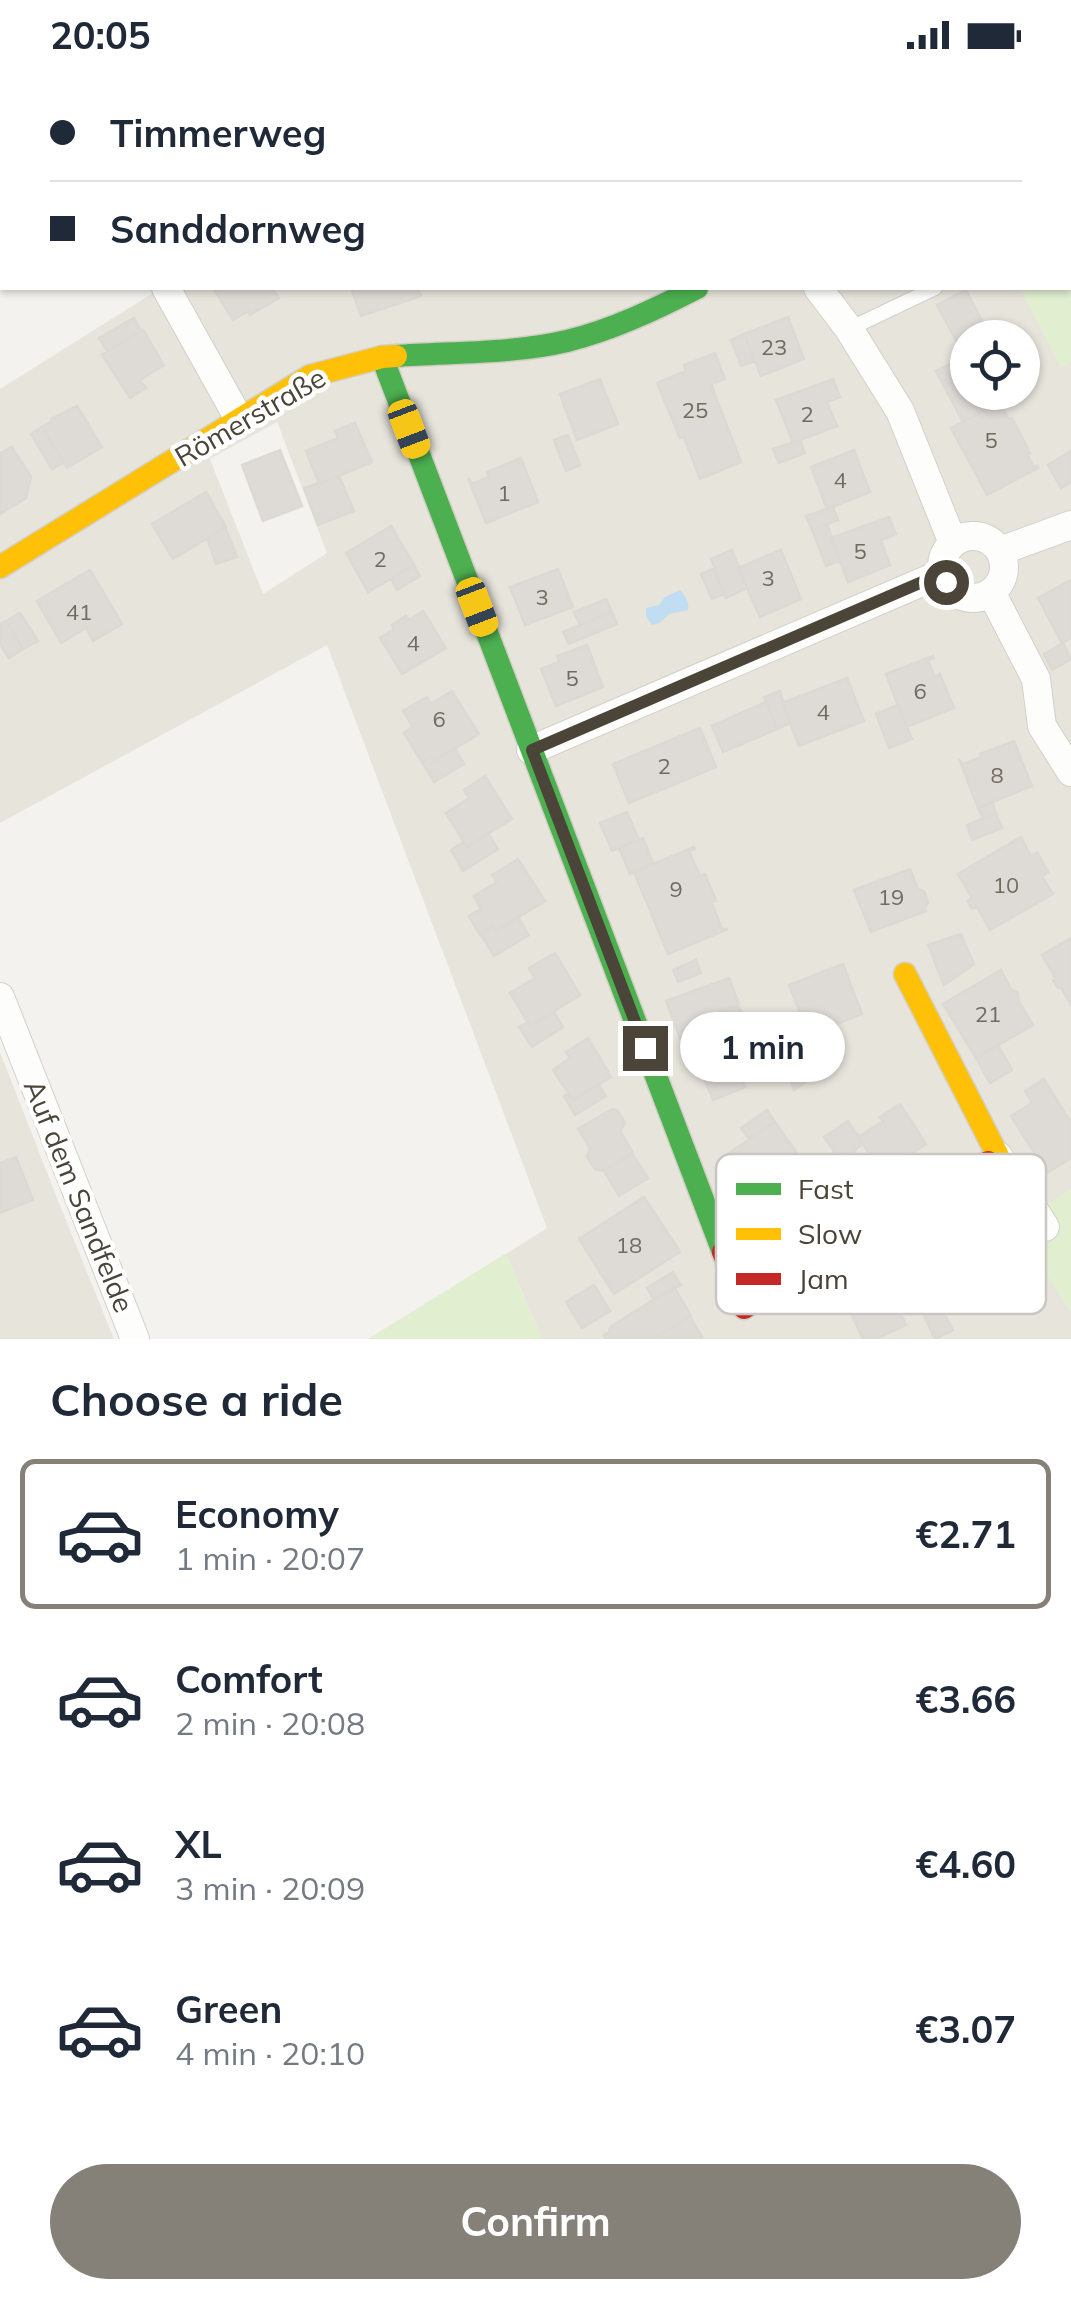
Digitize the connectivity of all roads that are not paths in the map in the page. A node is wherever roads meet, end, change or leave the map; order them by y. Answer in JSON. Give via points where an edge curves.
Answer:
{"nodes":[{"id":1,"x":167,"y":290,"type":"edge"},
{"id":2,"x":693,"y":290,"type":"edge"},
{"id":3,"x":820,"y":290,"type":"edge"},
{"id":4,"x":931,"y":290,"type":"edge"},
{"id":5,"x":849,"y":329,"type":"junction"},
{"id":6,"x":382,"y":358,"type":"junction"},
{"id":7,"x":240,"y":419,"type":"junction"},
{"id":8,"x":1071,"y":525,"type":"edge"},
{"id":9,"x":954,"y":542,"type":"junction"},
{"id":10,"x":1000,"y":552,"type":"junction"},
{"id":11,"x":0,"y":567,"type":"edge"},
{"id":12,"x":943,"y":573,"type":"junction"},
{"id":13,"x":991,"y":592,"type":"junction"},
{"id":14,"x":532,"y":750,"type":"junction"},
{"id":15,"x":1071,"y":772,"type":"edge"},
{"id":16,"x":905,"y":974,"type":"dead end"},
{"id":17,"x":0,"y":998,"type":"edge"},
{"id":18,"x":997,"y":1154,"type":"edge"},
{"id":19,"x":716,"y":1234,"type":"edge"},
{"id":20,"x":135,"y":1339,"type":"edge"}],
"edges":[{"from":1,"to":7,"type":"street"},
{"from":2,"to":6,"type":"street","name":"Römerstraße","via":[[597,332],[534,348]]},
{"from":3,"to":5,"type":"street"},
{"from":4,"to":5,"type":"lane"},
{"from":5,"to":9,"type":"street","via":[[900,411]]},
{"from":6,"to":7,"type":"street","name":"Römerstraße","via":[[310,376]]},
{"from":6,"to":14,"type":"street"},
{"from":7,"to":11,"type":"street","name":"Römerstraße"},
{"from":8,"to":10,"type":"street"},
{"from":9,"to":10,"type":"street","via":[[984,538]]},
{"from":9,"to":12,"type":"street"},
{"from":10,"to":13,"type":"street","via":[[1004,569]]},
{"from":12,"to":13,"type":"street","via":[[962,595]]},
{"from":12,"to":14,"type":"street"},
{"from":13,"to":15,"type":"street","via":[[1036,679],[1042,726]]},
{"from":14,"to":19,"type":"street"},
{"from":16,"to":18,"type":"street"},
{"from":17,"to":20,"type":"street","name":"Auf dem Sandfelde"}]}
